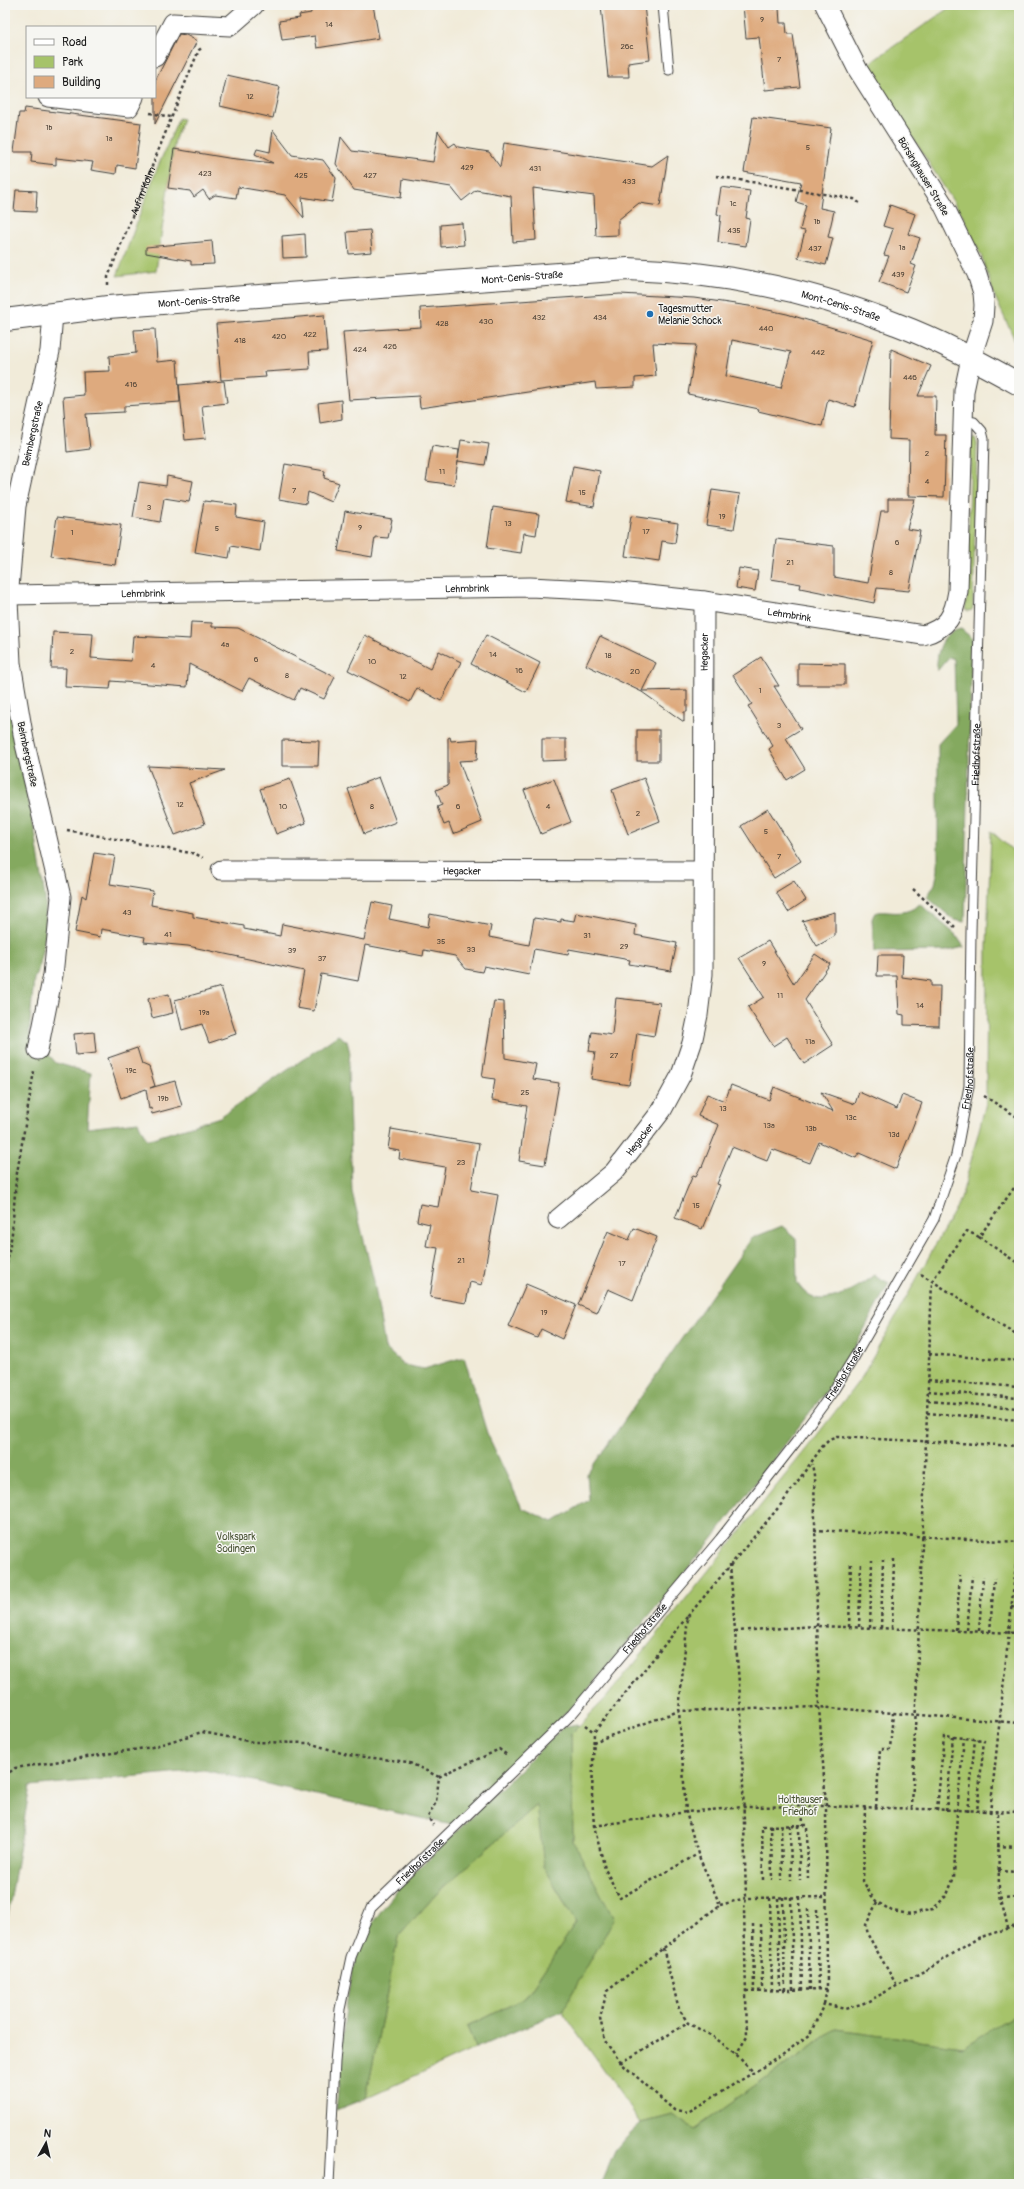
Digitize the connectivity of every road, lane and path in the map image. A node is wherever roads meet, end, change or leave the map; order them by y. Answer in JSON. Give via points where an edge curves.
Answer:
{"nodes":[{"id":1,"x":254,"y":5,"type":"edge"},
{"id":2,"x":663,"y":5,"type":"edge"},
{"id":3,"x":825,"y":5,"type":"edge"},
{"id":4,"x":156,"y":55,"type":"edge"},
{"id":5,"x":670,"y":70,"type":"dead end"},
{"id":6,"x":188,"y":76,"type":"dead end"},
{"id":7,"x":56,"y":98,"type":"edge"},
{"id":8,"x":134,"y":98,"type":"edge"},
{"id":9,"x":161,"y":114,"type":"dead end"},
{"id":10,"x":171,"y":117,"type":"junction"},
{"id":11,"x":716,"y":176,"type":"dead end"},
{"id":12,"x":862,"y":204,"type":"dead end"},
{"id":13,"x":108,"y":307,"type":"junction"},
{"id":14,"x":53,"y":314,"type":"junction"},
{"id":15,"x":5,"y":320,"type":"edge"},
{"id":16,"x":971,"y":358,"type":"junction"},
{"id":17,"x":1019,"y":384,"type":"edge"},
{"id":18,"x":962,"y":420,"type":"junction"},
{"id":19,"x":8,"y":595,"type":"junction"},
{"id":20,"x":704,"y":601,"type":"junction"},
{"id":21,"x":43,"y":826,"type":"junction"},
{"id":22,"x":196,"y":854,"type":"dead end"},
{"id":23,"x":221,"y":870,"type":"dead end"},
{"id":24,"x":702,"y":871,"type":"junction"},
{"id":25,"x":913,"y":889,"type":"dead end"},
{"id":26,"x":951,"y":924,"type":"dead end"},
{"id":27,"x":38,"y":1050,"type":"joint"},
{"id":28,"x":969,"y":1086,"type":"junction"},
{"id":29,"x":1019,"y":1118,"type":"edge"},
{"id":30,"x":1019,"y":1181,"type":"edge"},
{"id":31,"x":558,"y":1219,"type":"dead end"},
{"id":32,"x":979,"y":1237,"type":"junction"},
{"id":33,"x":907,"y":1264,"type":"junction"},
{"id":34,"x":1019,"y":1264,"type":"edge"},
{"id":35,"x":5,"y":1276,"type":"edge"},
{"id":36,"x":932,"y":1281,"type":"junction"},
{"id":37,"x":1019,"y":1326,"type":"edge"},
{"id":38,"x":1015,"y":1333,"type":"junction"},
{"id":39,"x":1019,"y":1336,"type":"edge"},
{"id":40,"x":929,"y":1354,"type":"junction"},
{"id":41,"x":1019,"y":1361,"type":"edge"},
{"id":42,"x":928,"y":1380,"type":"junction"},
{"id":43,"x":1019,"y":1387,"type":"edge"},
{"id":44,"x":928,"y":1391,"type":"junction"},
{"id":45,"x":1019,"y":1398,"type":"edge"},
{"id":46,"x":928,"y":1401,"type":"junction"},
{"id":47,"x":1019,"y":1408,"type":"edge"},
{"id":48,"x":927,"y":1413,"type":"junction"},
{"id":49,"x":1019,"y":1420,"type":"edge"},
{"id":50,"x":926,"y":1441,"type":"junction"},
{"id":51,"x":1019,"y":1446,"type":"edge"},
{"id":52,"x":812,"y":1463,"type":"junction"},
{"id":53,"x":814,"y":1530,"type":"junction"},
{"id":54,"x":923,"y":1535,"type":"junction"},
{"id":55,"x":1019,"y":1536,"type":"edge"},
{"id":56,"x":1019,"y":1542,"type":"edge"},
{"id":57,"x":894,"y":1559,"type":"dead end"},
{"id":58,"x":872,"y":1560,"type":"dead end"},
{"id":59,"x":883,"y":1560,"type":"dead end"},
{"id":60,"x":851,"y":1561,"type":"dead end"},
{"id":61,"x":861,"y":1561,"type":"dead end"},
{"id":62,"x":730,"y":1564,"type":"junction"},
{"id":63,"x":960,"y":1574,"type":"dead end"},
{"id":64,"x":972,"y":1576,"type":"dead end"},
{"id":65,"x":983,"y":1577,"type":"dead end"},
{"id":66,"x":994,"y":1578,"type":"dead end"},
{"id":67,"x":1011,"y":1607,"type":"junction"},
{"id":68,"x":1019,"y":1608,"type":"edge"},
{"id":69,"x":688,"y":1616,"type":"junction"},
{"id":70,"x":817,"y":1626,"type":"junction"},
{"id":71,"x":849,"y":1627,"type":"junction"},
{"id":72,"x":859,"y":1627,"type":"junction"},
{"id":73,"x":870,"y":1628,"type":"junction"},
{"id":74,"x":881,"y":1628,"type":"junction"},
{"id":75,"x":892,"y":1628,"type":"junction"},
{"id":76,"x":920,"y":1629,"type":"junction"},
{"id":77,"x":956,"y":1630,"type":"junction"},
{"id":78,"x":967,"y":1630,"type":"junction"},
{"id":79,"x":735,"y":1631,"type":"junction"},
{"id":80,"x":979,"y":1631,"type":"junction"},
{"id":81,"x":990,"y":1632,"type":"junction"},
{"id":82,"x":1008,"y":1633,"type":"junction"},
{"id":83,"x":1019,"y":1633,"type":"edge"},
{"id":84,"x":819,"y":1707,"type":"junction"},
{"id":85,"x":741,"y":1710,"type":"junction"},
{"id":86,"x":679,"y":1711,"type":"junction"},
{"id":87,"x":893,"y":1713,"type":"junction"},
{"id":88,"x":917,"y":1714,"type":"junction"},
{"id":89,"x":998,"y":1722,"type":"junction"},
{"id":90,"x":1019,"y":1723,"type":"edge"},
{"id":91,"x":586,"y":1725,"type":"dead end"},
{"id":92,"x":594,"y":1732,"type":"junction"},
{"id":93,"x":953,"y":1737,"type":"junction"},
{"id":94,"x":964,"y":1738,"type":"junction"},
{"id":95,"x":975,"y":1739,"type":"junction"},
{"id":96,"x":593,"y":1742,"type":"junction"},
{"id":97,"x":520,"y":1764,"type":"junction"},
{"id":98,"x":5,"y":1776,"type":"edge"},
{"id":99,"x":438,"y":1777,"type":"junction"},
{"id":100,"x":802,"y":1806,"type":"junction"},
{"id":101,"x":826,"y":1806,"type":"junction"},
{"id":102,"x":744,"y":1807,"type":"junction"},
{"id":103,"x":865,"y":1807,"type":"junction"},
{"id":104,"x":876,"y":1807,"type":"junction"},
{"id":105,"x":912,"y":1808,"type":"junction"},
{"id":106,"x":937,"y":1810,"type":"junction"},
{"id":107,"x":946,"y":1811,"type":"junction"},
{"id":108,"x":686,"y":1812,"type":"junction"},
{"id":109,"x":957,"y":1812,"type":"junction"},
{"id":110,"x":968,"y":1812,"type":"junction"},
{"id":111,"x":977,"y":1812,"type":"junction"},
{"id":112,"x":1019,"y":1812,"type":"edge"},
{"id":113,"x":990,"y":1813,"type":"junction"},
{"id":114,"x":998,"y":1813,"type":"junction"},
{"id":115,"x":771,"y":1825,"type":"junction"},
{"id":116,"x":781,"y":1825,"type":"junction"},
{"id":117,"x":790,"y":1825,"type":"junction"},
{"id":118,"x":799,"y":1825,"type":"junction"},
{"id":119,"x":803,"y":1825,"type":"junction"},
{"id":120,"x":594,"y":1826,"type":"junction"},
{"id":121,"x":442,"y":1840,"type":"junction"},
{"id":122,"x":997,"y":1846,"type":"junction"},
{"id":123,"x":1019,"y":1847,"type":"edge"},
{"id":124,"x":698,"y":1854,"type":"junction"},
{"id":125,"x":998,"y":1871,"type":"junction"},
{"id":126,"x":1019,"y":1872,"type":"edge"},
{"id":127,"x":763,"y":1880,"type":"dead end"},
{"id":128,"x":772,"y":1880,"type":"dead end"},
{"id":129,"x":782,"y":1880,"type":"dead end"},
{"id":130,"x":791,"y":1880,"type":"dead end"},
{"id":131,"x":800,"y":1880,"type":"dead end"},
{"id":132,"x":808,"y":1880,"type":"dead end"},
{"id":133,"x":791,"y":1897,"type":"junction"},
{"id":134,"x":800,"y":1897,"type":"junction"},
{"id":135,"x":825,"y":1897,"type":"junction"},
{"id":136,"x":1019,"y":1897,"type":"edge"},
{"id":137,"x":746,"y":1898,"type":"junction"},
{"id":138,"x":770,"y":1898,"type":"junction"},
{"id":139,"x":778,"y":1898,"type":"junction"},
{"id":140,"x":783,"y":1898,"type":"junction"},
{"id":141,"x":1000,"y":1898,"type":"junction"},
{"id":142,"x":877,"y":1902,"type":"junction"},
{"id":143,"x":720,"y":1905,"type":"junction"},
{"id":144,"x":808,"y":1909,"type":"dead end"},
{"id":145,"x":817,"y":1910,"type":"dead end"},
{"id":146,"x":753,"y":1924,"type":"dead end"},
{"id":147,"x":761,"y":1924,"type":"dead end"},
{"id":148,"x":1019,"y":1924,"type":"edge"},
{"id":149,"x":1008,"y":1928,"type":"junction"},
{"id":150,"x":663,"y":1948,"type":"junction"},
{"id":151,"x":897,"y":1986,"type":"junction"},
{"id":152,"x":827,"y":1989,"type":"junction"},
{"id":153,"x":762,"y":1990,"type":"junction"},
{"id":154,"x":772,"y":1990,"type":"junction"},
{"id":155,"x":780,"y":1990,"type":"junction"},
{"id":156,"x":785,"y":1990,"type":"junction"},
{"id":157,"x":793,"y":1990,"type":"junction"},
{"id":158,"x":802,"y":1990,"type":"junction"},
{"id":159,"x":810,"y":1990,"type":"junction"},
{"id":160,"x":818,"y":1990,"type":"junction"},
{"id":161,"x":746,"y":1991,"type":"junction"},
{"id":162,"x":754,"y":1991,"type":"junction"},
{"id":163,"x":824,"y":2004,"type":"junction"},
{"id":164,"x":688,"y":2022,"type":"junction"},
{"id":165,"x":736,"y":2054,"type":"junction"},
{"id":166,"x":621,"y":2063,"type":"junction"},
{"id":167,"x":753,"y":2073,"type":"junction"},
{"id":168,"x":329,"y":2184,"type":"edge"}],
"edges":[{"from":1,"to":4,"type":"street","via":[[230,26],[173,23]]},
{"from":2,"to":5,"type":"lane"},
{"from":3,"to":16,"type":"street","name":"Börsinghauser Straße","via":[[858,70],[943,204],[977,274],[984,305],[983,321]]},
{"from":6,"to":10,"type":"path","name":"Auf'm Kolm"},
{"from":7,"to":8,"type":"street","via":[[129,107]]},
{"from":9,"to":10,"type":"path"},
{"from":10,"to":13,"type":"path","name":"Auf'm Kolm","via":[[108,277]]},
{"from":11,"to":12,"type":"path","via":[[854,199]]},
{"from":13,"to":14,"type":"main road","name":"Mont-Cenis-Straße"},
{"from":13,"to":16,"type":"main road","name":"Mont-Cenis-Straße","via":[[620,269],[657,270],[748,281],[827,300],[898,324]]},
{"from":14,"to":15,"type":"main road","name":"Mont-Cenis-Straße"},
{"from":14,"to":19,"type":"street","name":"Beimbergstraße","via":[[50,351],[16,506]]},
{"from":16,"to":17,"type":"main road","name":"Mont-Cenis-Straße"},
{"from":16,"to":18,"type":"street","via":[[964,391]]},
{"from":18,"to":20,"type":"street","name":"Lehmbrink","via":[[958,591],[956,604],[945,626],[923,635]]},
{"from":18,"to":28,"type":"lane","name":"Friedhofstraße","via":[[974,422],[982,431],[984,439]]},
{"from":19,"to":20,"type":"street","name":"Lehmbrink","via":[[530,587],[610,591]]},
{"from":19,"to":21,"type":"street","name":"Beimbergstraße","via":[[11,663],[24,740]]},
{"from":20,"to":24,"type":"street","name":"Hegacker"},
{"from":21,"to":22,"type":"path"},
{"from":21,"to":27,"type":"street","name":"Beimbergstraße","via":[[61,897],[53,975]]},
{"from":23,"to":24,"type":"street","name":"Hegacker"},
{"from":24,"to":31,"type":"street","name":"Hegacker","via":[[703,974],[698,1015],[681,1075],[662,1110],[614,1172]]},
{"from":25,"to":26,"type":"path"},
{"from":27,"to":35,"type":"path","via":[[16,1179],[12,1233]]},
{"from":28,"to":29,"type":"path"},
{"from":28,"to":33,"type":"lane","name":"Friedhofstraße","via":[[956,1155],[934,1219]]},
{"from":30,"to":32,"type":"path"},
{"from":32,"to":34,"type":"path"},
{"from":32,"to":36,"type":"path","via":[[967,1231]]},
{"from":33,"to":36,"type":"path"},
{"from":33,"to":97,"type":"lane","name":"Friedhofstraße","via":[[855,1356],[796,1442],[627,1651],[572,1714]]},
{"from":36,"to":38,"type":"path"},
{"from":36,"to":40,"type":"path"},
{"from":37,"to":38,"type":"path"},
{"from":38,"to":39,"type":"path"},
{"from":40,"to":41,"type":"path"},
{"from":40,"to":42,"type":"path"},
{"from":42,"to":43,"type":"path"},
{"from":42,"to":44,"type":"path"},
{"from":44,"to":45,"type":"path"},
{"from":44,"to":46,"type":"path"},
{"from":46,"to":47,"type":"path"},
{"from":46,"to":48,"type":"path"},
{"from":48,"to":49,"type":"path"},
{"from":48,"to":50,"type":"path"},
{"from":50,"to":51,"type":"path"},
{"from":50,"to":52,"type":"path","via":[[837,1437],[822,1447]]},
{"from":50,"to":54,"type":"path"},
{"from":52,"to":53,"type":"path"},
{"from":52,"to":62,"type":"path","via":[[783,1502]]},
{"from":53,"to":54,"type":"path"},
{"from":53,"to":70,"type":"path"},
{"from":54,"to":56,"type":"path"},
{"from":54,"to":76,"type":"path"},
{"from":55,"to":56,"type":"path"},
{"from":56,"to":67,"type":"path"},
{"from":57,"to":75,"type":"path"},
{"from":58,"to":73,"type":"path"},
{"from":59,"to":74,"type":"path"},
{"from":60,"to":71,"type":"path"},
{"from":61,"to":72,"type":"path"},
{"from":62,"to":69,"type":"path"},
{"from":62,"to":79,"type":"path"},
{"from":63,"to":77,"type":"path"},
{"from":64,"to":78,"type":"path"},
{"from":65,"to":80,"type":"path"},
{"from":66,"to":81,"type":"path"},
{"from":67,"to":68,"type":"path"},
{"from":67,"to":82,"type":"path"},
{"from":69,"to":86,"type":"path"},
{"from":69,"to":92,"type":"path"},
{"from":70,"to":71,"type":"path"},
{"from":70,"to":79,"type":"path"},
{"from":70,"to":84,"type":"path"},
{"from":71,"to":72,"type":"path"},
{"from":72,"to":73,"type":"path"},
{"from":73,"to":74,"type":"path"},
{"from":74,"to":75,"type":"path"},
{"from":75,"to":76,"type":"path"},
{"from":76,"to":77,"type":"path"},
{"from":76,"to":88,"type":"path"},
{"from":77,"to":78,"type":"path"},
{"from":78,"to":80,"type":"path"},
{"from":79,"to":85,"type":"path"},
{"from":80,"to":81,"type":"path"},
{"from":81,"to":82,"type":"path"},
{"from":82,"to":83,"type":"path"},
{"from":82,"to":89,"type":"path"},
{"from":84,"to":85,"type":"path"},
{"from":84,"to":87,"type":"path"},
{"from":84,"to":101,"type":"path"},
{"from":85,"to":86,"type":"path"},
{"from":85,"to":102,"type":"path"},
{"from":86,"to":96,"type":"path"},
{"from":86,"to":108,"type":"path"},
{"from":87,"to":88,"type":"path"},
{"from":87,"to":104,"type":"path","via":[[890,1749],[880,1749]]},
{"from":88,"to":89,"type":"path"},
{"from":88,"to":105,"type":"path"},
{"from":89,"to":90,"type":"path"},
{"from":89,"to":113,"type":"path"},
{"from":91,"to":92,"type":"path"},
{"from":92,"to":96,"type":"path"},
{"from":93,"to":94,"type":"path"},
{"from":93,"to":106,"type":"path","via":[[944,1736]]},
{"from":93,"to":107,"type":"path"},
{"from":94,"to":95,"type":"path"},
{"from":94,"to":109,"type":"path"},
{"from":95,"to":110,"type":"path"},
{"from":95,"to":111,"type":"path","via":[[984,1740]]},
{"from":96,"to":120,"type":"path"},
{"from":97,"to":99,"type":"path","via":[[499,1749]]},
{"from":97,"to":121,"type":"lane","name":"Friedhofstraße"},
{"from":98,"to":99,"type":"path","via":[[15,1768],[152,1747],[202,1732],[253,1742],[309,1743],[348,1755],[408,1762]]},
{"from":99,"to":121,"type":"path","via":[[436,1802],[428,1817]]},
{"from":100,"to":101,"type":"path"},
{"from":100,"to":102,"type":"path"},
{"from":100,"to":119,"type":"path"},
{"from":101,"to":103,"type":"path"},
{"from":101,"to":135,"type":"path"},
{"from":102,"to":108,"type":"path"},
{"from":102,"to":137,"type":"path"},
{"from":103,"to":104,"type":"path"},
{"from":103,"to":142,"type":"path","via":[[863,1881]]},
{"from":104,"to":105,"type":"path"},
{"from":105,"to":106,"type":"path"},
{"from":106,"to":107,"type":"path"},
{"from":107,"to":109,"type":"path"},
{"from":108,"to":120,"type":"path"},
{"from":108,"to":124,"type":"path"},
{"from":109,"to":110,"type":"path"},
{"from":109,"to":142,"type":"path","via":[[954,1877],[947,1895],[933,1909],[911,1914],[892,1911]]},
{"from":110,"to":111,"type":"path"},
{"from":111,"to":113,"type":"path"},
{"from":112,"to":114,"type":"path"},
{"from":113,"to":114,"type":"path"},
{"from":114,"to":122,"type":"path"},
{"from":115,"to":116,"type":"path"},
{"from":115,"to":127,"type":"path","via":[[762,1826]]},
{"from":115,"to":128,"type":"path"},
{"from":116,"to":117,"type":"path"},
{"from":116,"to":129,"type":"path"},
{"from":117,"to":118,"type":"path"},
{"from":117,"to":130,"type":"path"},
{"from":118,"to":119,"type":"path"},
{"from":118,"to":131,"type":"path"},
{"from":119,"to":132,"type":"path","via":[[807,1825]]},
{"from":120,"to":124,"type":"path","via":[[605,1869],[620,1898]]},
{"from":121,"to":168,"type":"lane","name":"Friedhofstraße","via":[[371,1908],[351,1957],[340,2009]]},
{"from":122,"to":123,"type":"path"},
{"from":122,"to":125,"type":"path"},
{"from":124,"to":143,"type":"path"},
{"from":125,"to":126,"type":"path"},
{"from":125,"to":141,"type":"path"},
{"from":133,"to":134,"type":"path"},
{"from":133,"to":140,"type":"path"},
{"from":133,"to":157,"type":"path"},
{"from":134,"to":135,"type":"path"},
{"from":134,"to":158,"type":"path"},
{"from":135,"to":152,"type":"path"},
{"from":136,"to":141,"type":"path"},
{"from":137,"to":138,"type":"path"},
{"from":137,"to":143,"type":"path"},
{"from":137,"to":161,"type":"path"},
{"from":138,"to":139,"type":"path"},
{"from":138,"to":154,"type":"path"},
{"from":139,"to":140,"type":"path"},
{"from":139,"to":155,"type":"path"},
{"from":140,"to":156,"type":"path"},
{"from":141,"to":149,"type":"path"},
{"from":142,"to":151,"type":"path","via":[[866,1925],[868,1935]]},
{"from":143,"to":150,"type":"path"},
{"from":144,"to":159,"type":"path"},
{"from":145,"to":160,"type":"path"},
{"from":146,"to":162,"type":"path"},
{"from":147,"to":153,"type":"path"},
{"from":148,"to":149,"type":"path"},
{"from":149,"to":151,"type":"path","via":[[978,1938]]},
{"from":150,"to":164,"type":"path","via":[[679,2008]]},
{"from":150,"to":166,"type":"path","via":[[607,1991],[600,2018],[605,2041]]},
{"from":151,"to":163,"type":"path","via":[[868,2002],[845,2009]]},
{"from":152,"to":160,"type":"path"},
{"from":152,"to":163,"type":"path"},
{"from":153,"to":154,"type":"path"},
{"from":153,"to":162,"type":"path"},
{"from":154,"to":155,"type":"path"},
{"from":155,"to":156,"type":"path"},
{"from":156,"to":157,"type":"path"},
{"from":157,"to":158,"type":"path"},
{"from":158,"to":159,"type":"path"},
{"from":159,"to":160,"type":"path"},
{"from":161,"to":162,"type":"path"},
{"from":161,"to":165,"type":"path","via":[[747,2037]]},
{"from":163,"to":167,"type":"path","via":[[810,2034]]},
{"from":164,"to":165,"type":"path"},
{"from":164,"to":166,"type":"path"},
{"from":165,"to":167,"type":"path"},
{"from":166,"to":167,"type":"path","via":[[674,2110],[688,2112]]}]}
